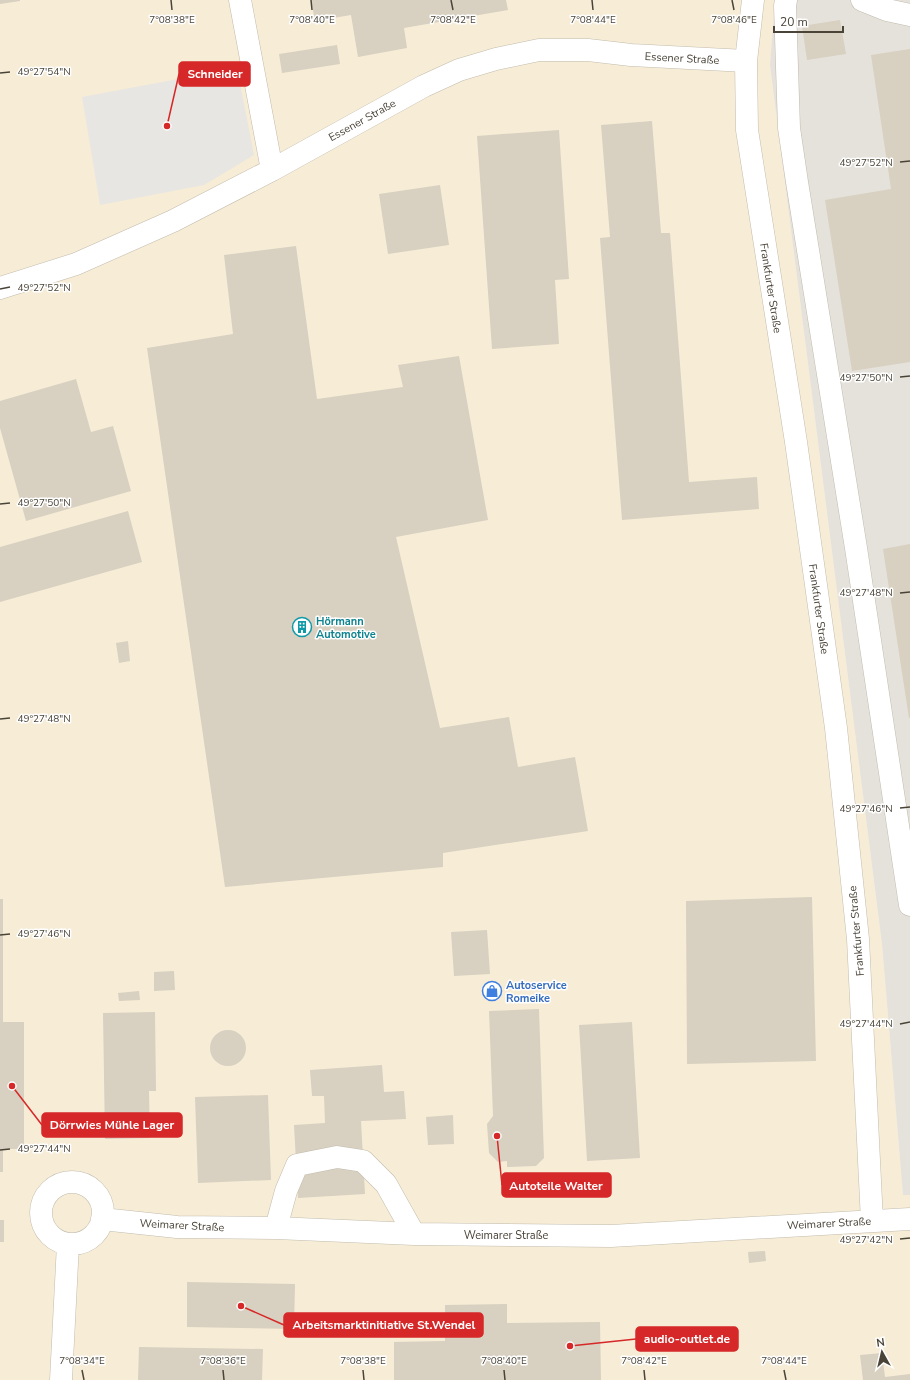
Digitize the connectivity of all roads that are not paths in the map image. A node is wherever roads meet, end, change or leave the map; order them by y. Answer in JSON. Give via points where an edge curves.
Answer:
{"nodes":[{"id":1,"x":240,"y":0,"type":"edge"},
{"id":2,"x":753,"y":0,"type":"edge"},
{"id":3,"x":786,"y":0,"type":"edge"},
{"id":4,"x":862,"y":0,"type":"edge"},
{"id":5,"x":910,"y":15,"type":"edge"},
{"id":6,"x":746,"y":61,"type":"junction"},
{"id":7,"x":272,"y":170,"type":"junction"},
{"id":8,"x":0,"y":288,"type":"edge"},
{"id":9,"x":910,"y":905,"type":"edge"},
{"id":10,"x":102,"y":1219,"type":"junction"},
{"id":11,"x":910,"y":1219,"type":"edge"},
{"id":12,"x":872,"y":1221,"type":"junction"},
{"id":13,"x":276,"y":1228,"type":"junction"},
{"id":14,"x":414,"y":1234,"type":"junction"},
{"id":15,"x":68,"y":1244,"type":"junction"},
{"id":16,"x":61,"y":1380,"type":"edge"}],
"edges":[{"from":1,"to":7,"type":"street"},
{"from":2,"to":6,"type":"street","name":"Frankfurter Straße"},
{"from":3,"to":9,"type":"street","via":[[789,128],[796,182],[856,548]]},
{"from":4,"to":5,"type":"street","via":[[887,10]]},
{"from":6,"to":7,"type":"street","name":"Essener Straße","via":[[630,55],[588,50],[539,50],[496,59],[459,70],[424,86]]},
{"from":6,"to":12,"type":"street","name":"Frankfurter Straße","via":[[747,130],[754,183],[796,442],[836,728],[858,939]]},
{"from":7,"to":8,"type":"street","name":"Essener Straße","via":[[173,221],[76,264]]},
{"from":10,"to":13,"type":"street","name":"Weimarer Straße","via":[[177,1227]]},
{"from":10,"to":15,"type":"street","via":[[93,1235],[77,1244]]},
{"from":10,"to":15,"type":"street","via":[[100,1202],[88,1188],[71,1182],[61,1184],[52,1190],[45,1197],[41,1217],[50,1235]]},
{"from":11,"to":12,"type":"street","name":"Weimarer Straße"},
{"from":12,"to":14,"type":"street","name":"Weimarer Straße","via":[[611,1236]]},
{"from":13,"to":14,"type":"street","name":"Weimarer Straße"},
{"from":13,"to":14,"type":"street","via":[[286,1191],[297,1165],[337,1157],[363,1161],[386,1184]]},
{"from":15,"to":16,"type":"street"}]}
